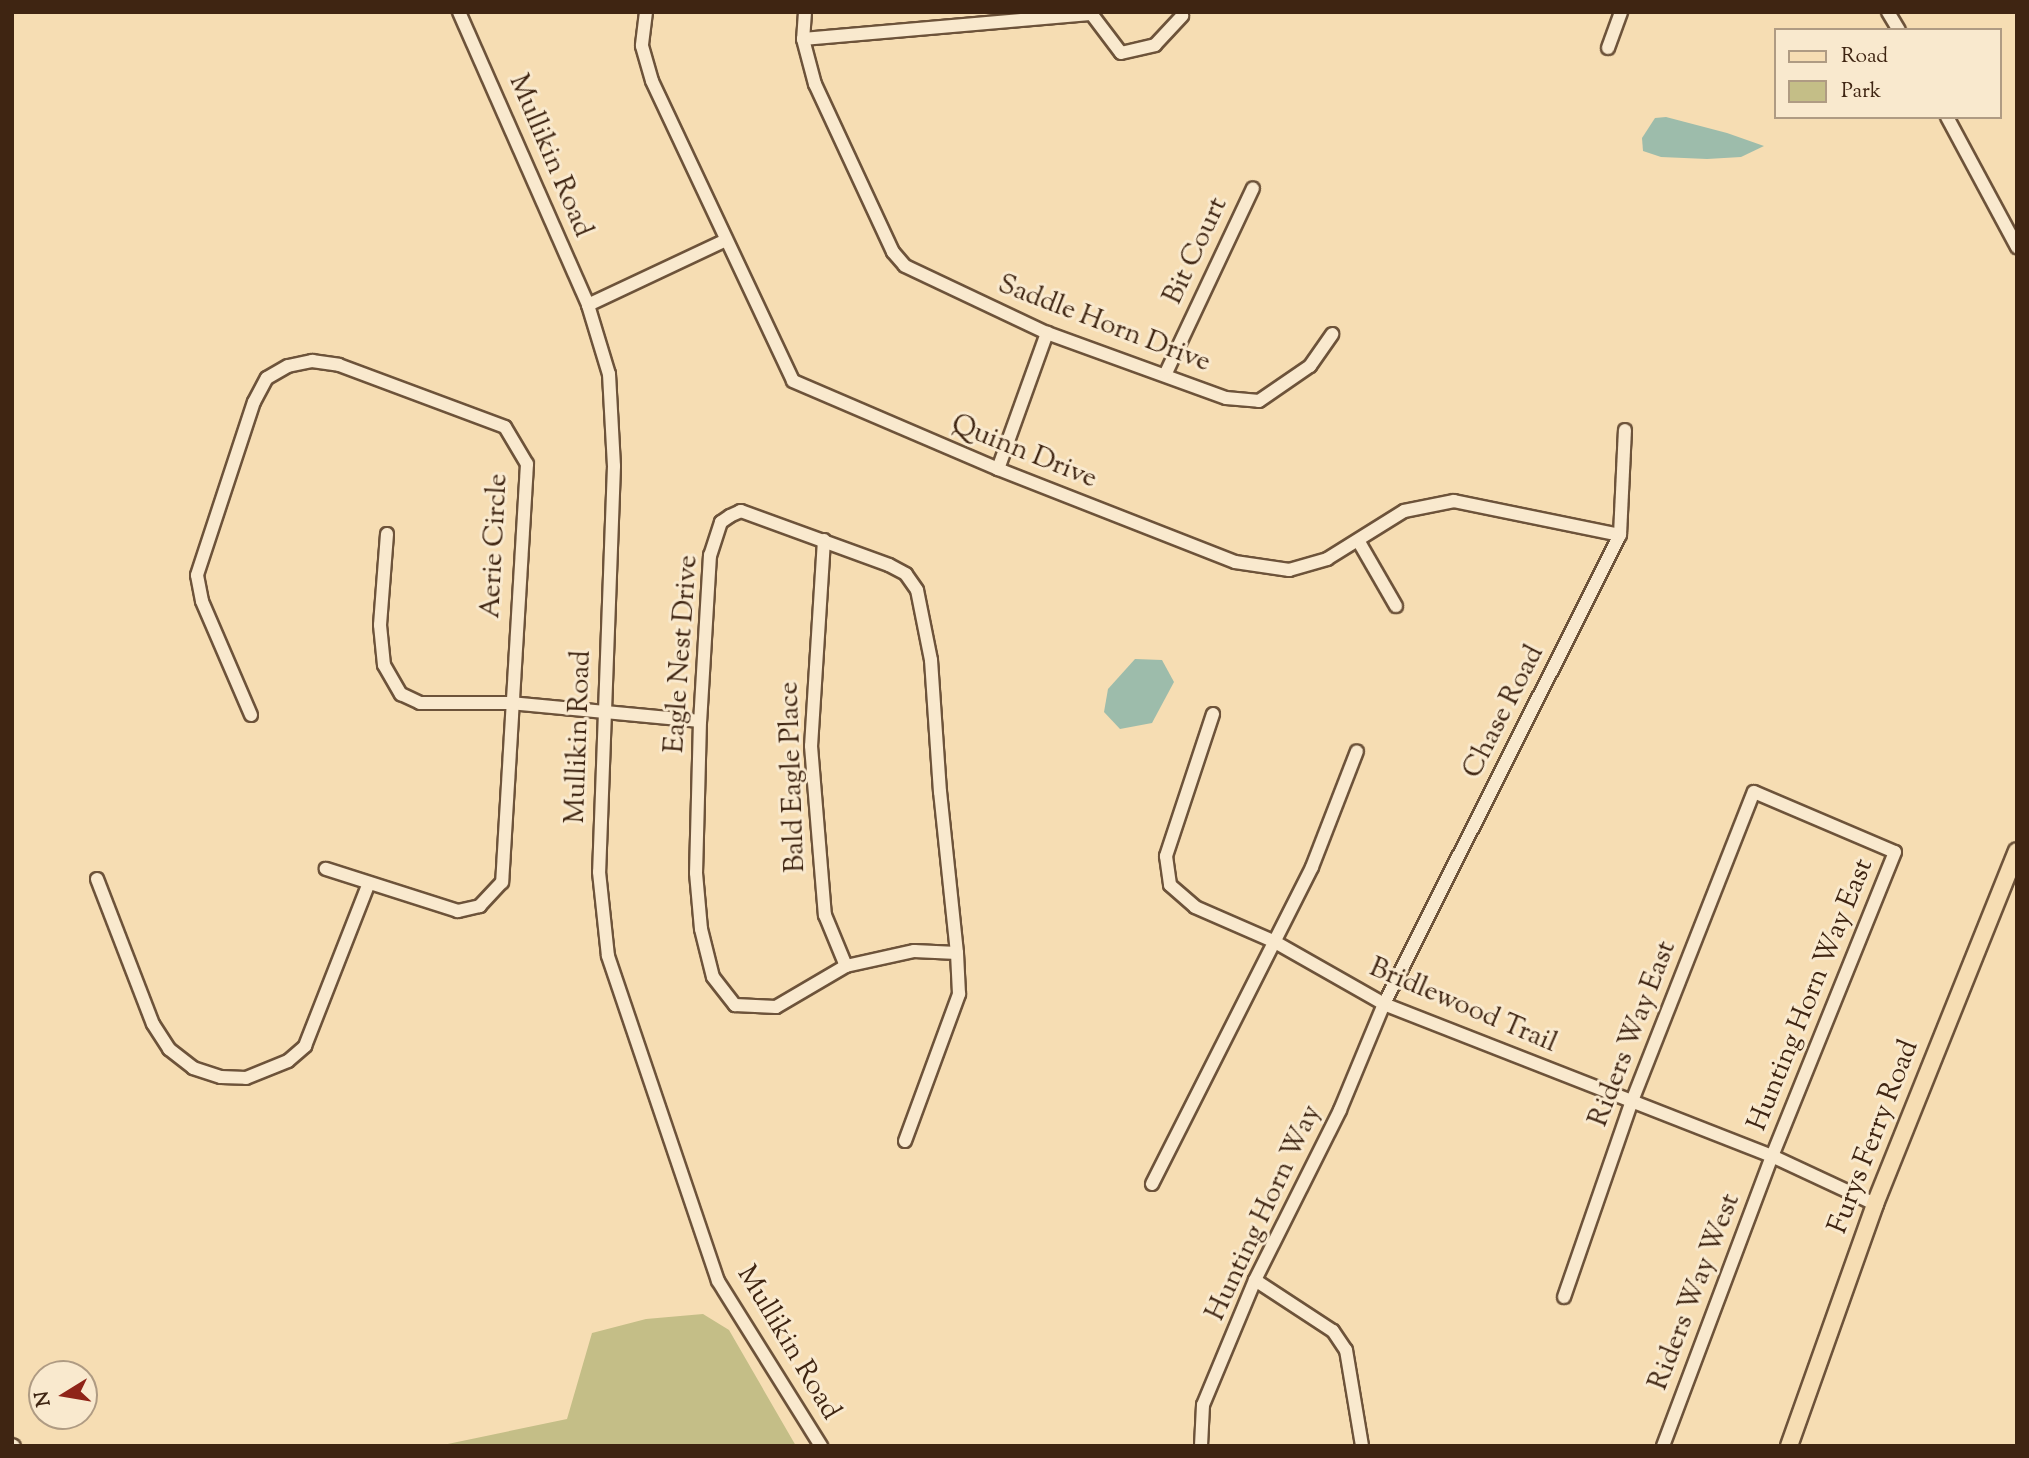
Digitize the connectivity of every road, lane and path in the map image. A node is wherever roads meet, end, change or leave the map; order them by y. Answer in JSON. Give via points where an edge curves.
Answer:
{"nodes":[{"id":1,"x":646,"y":12,"type":"edge"},
{"id":2,"x":805,"y":12,"type":"edge"},
{"id":3,"x":1621,"y":12,"type":"edge"},
{"id":4,"x":1888,"y":12,"type":"edge"},
{"id":5,"x":1090,"y":13,"type":"edge"},
{"id":6,"x":464,"y":14,"type":"edge"},
{"id":7,"x":1182,"y":16,"type":"dead end"},
{"id":8,"x":1898,"y":28,"type":"edge"},
{"id":9,"x":803,"y":39,"type":"junction"},
{"id":10,"x":1608,"y":48,"type":"dead end"},
{"id":11,"x":1948,"y":119,"type":"edge"},
{"id":12,"x":1253,"y":188,"type":"dead end"},
{"id":13,"x":724,"y":241,"type":"junction"},
{"id":14,"x":2017,"y":247,"type":"edge"},
{"id":15,"x":588,"y":305,"type":"junction"},
{"id":16,"x":1047,"y":333,"type":"junction"},
{"id":17,"x":1332,"y":334,"type":"dead end"},
{"id":18,"x":1166,"y":373,"type":"junction"},
{"id":19,"x":1625,"y":430,"type":"dead end"},
{"id":20,"x":998,"y":469,"type":"junction"},
{"id":21,"x":387,"y":534,"type":"dead end"},
{"id":22,"x":1620,"y":534,"type":"junction"},
{"id":23,"x":824,"y":540,"type":"junction"},
{"id":24,"x":1359,"y":542,"type":"junction"},
{"id":25,"x":1396,"y":606,"type":"dead end"},
{"id":26,"x":510,"y":703,"type":"junction"},
{"id":27,"x":604,"y":711,"type":"junction"},
{"id":28,"x":1213,"y":714,"type":"dead end"},
{"id":29,"x":251,"y":715,"type":"dead end"},
{"id":30,"x":700,"y":721,"type":"junction"},
{"id":31,"x":1357,"y":751,"type":"dead end"},
{"id":32,"x":1754,"y":792,"type":"joint"},
{"id":33,"x":2017,"y":850,"type":"edge"},
{"id":34,"x":326,"y":869,"type":"dead end"},
{"id":35,"x":97,"y":879,"type":"dead end"},
{"id":36,"x":369,"y":883,"type":"junction"},
{"id":37,"x":1275,"y":942,"type":"junction"},
{"id":38,"x":957,"y":953,"type":"junction"},
{"id":39,"x":846,"y":966,"type":"junction"},
{"id":40,"x":1384,"y":1004,"type":"junction"},
{"id":41,"x":1632,"y":1101,"type":"junction"},
{"id":42,"x":905,"y":1142,"type":"dead end"},
{"id":43,"x":1772,"y":1156,"type":"junction"},
{"id":44,"x":1152,"y":1184,"type":"dead end"},
{"id":45,"x":1875,"y":1204,"type":"junction"},
{"id":46,"x":1255,"y":1280,"type":"junction"},
{"id":47,"x":1564,"y":1297,"type":"dead end"},
{"id":48,"x":821,"y":1446,"type":"edge"},
{"id":49,"x":1201,"y":1446,"type":"edge"},
{"id":50,"x":1362,"y":1446,"type":"edge"},
{"id":51,"x":1663,"y":1446,"type":"edge"},
{"id":52,"x":1789,"y":1446,"type":"edge"}],
"edges":[{"from":1,"to":13,"type":"street","name":"Quinn Drive","via":[[642,46],[652,81]]},
{"from":2,"to":9,"type":"street","name":"Saddle Horn Drive"},
{"from":3,"to":10,"type":"street"},
{"from":4,"to":8,"type":"street"},
{"from":5,"to":7,"type":"street","via":[[1121,53],[1155,45]]},
{"from":5,"to":9,"type":"street"},
{"from":6,"to":15,"type":"street","name":"Mullikin Road"},
{"from":9,"to":16,"type":"street","name":"Saddle Horn Drive","via":[[815,84],[893,252],[905,266]]},
{"from":11,"to":14,"type":"street"},
{"from":12,"to":18,"type":"street","name":"Bit Court"},
{"from":13,"to":15,"type":"street"},
{"from":13,"to":20,"type":"street","name":"Quinn Drive","via":[[793,381]]},
{"from":15,"to":27,"type":"street","name":"Mullikin Road","via":[[609,374],[614,466]]},
{"from":16,"to":18,"type":"street","name":"Saddle Horn Drive"},
{"from":16,"to":20,"type":"street"},
{"from":17,"to":18,"type":"street","name":"Saddle Horn Drive","via":[[1310,366],[1259,401],[1226,398]]},
{"from":19,"to":22,"type":"street","name":"Chase Road"},
{"from":20,"to":24,"type":"street","name":"Quinn Drive","via":[[1235,562],[1289,570],[1327,559]]},
{"from":21,"to":26,"type":"street","via":[[380,625],[391,682],[401,694],[420,703]]},
{"from":22,"to":24,"type":"street","name":"Quinn Drive","via":[[1454,501],[1404,511]]},
{"from":22,"to":40,"type":"street","name":"Chase Road"},
{"from":23,"to":30,"type":"street","name":"Eagle Nest Drive","via":[[741,511],[721,522],[710,555]]},
{"from":23,"to":38,"type":"street","name":"Eagle Nest Drive","via":[[906,574],[917,590],[931,660]]},
{"from":23,"to":39,"type":"street","name":"Bald Eagle Place","via":[[811,746],[825,915]]},
{"from":24,"to":25,"type":"street"},
{"from":26,"to":27,"type":"street"},
{"from":26,"to":29,"type":"street","name":"Aerie Circle","via":[[527,464],[505,427],[339,365],[312,360],[267,378],[254,402],[197,575],[202,601]]},
{"from":26,"to":36,"type":"street","name":"Aerie Circle","via":[[502,882],[480,906],[458,911]]},
{"from":27,"to":30,"type":"street"},
{"from":27,"to":48,"type":"street","name":"Mullikin Road","via":[[599,872],[608,956],[627,1021],[718,1281]]},
{"from":28,"to":37,"type":"street","name":"Bridlewood Trail","via":[[1173,827],[1166,856],[1170,885],[1195,907]]},
{"from":30,"to":39,"type":"street","name":"Eagle Nest Drive","via":[[696,873],[701,929],[713,976],[735,1005],[776,1007]]},
{"from":31,"to":37,"type":"street","via":[[1312,867]]},
{"from":32,"to":41,"type":"street","name":"Riders Way East"},
{"from":32,"to":43,"type":"street","name":"Hunting Horn Way East","via":[[1895,852]]},
{"from":33,"to":45,"type":"main road","name":"Furys Ferry Road"},
{"from":34,"to":36,"type":"street","name":"Aerie Circle"},
{"from":35,"to":36,"type":"street","via":[[153,1024],[169,1049],[193,1068],[220,1077],[246,1078],[288,1061],[305,1046]]},
{"from":37,"to":40,"type":"street","name":"Bridlewood Trail"},
{"from":37,"to":44,"type":"street"},
{"from":38,"to":39,"type":"street","name":"Eagle Nest Drive","via":[[914,951]]},
{"from":38,"to":42,"type":"street","name":"Eagle Nest Drive","via":[[956,1012]]},
{"from":40,"to":41,"type":"street","name":"Bridlewood Trail"},
{"from":40,"to":46,"type":"street","name":"Hunting Horn Way","via":[[1340,1110]]},
{"from":41,"to":43,"type":"street","name":"Bridlewood Trail"},
{"from":41,"to":47,"type":"street","name":"Riders Way East"},
{"from":43,"to":45,"type":"street","name":"Bridlewood Trail"},
{"from":43,"to":51,"type":"street","name":"Riders Way West"},
{"from":45,"to":52,"type":"main road","name":"Furys Ferry Road"},
{"from":46,"to":49,"type":"street","name":"Hunting Horn Way","via":[[1203,1405]]},
{"from":46,"to":50,"type":"street","via":[[1333,1331],[1346,1350]]}]}
